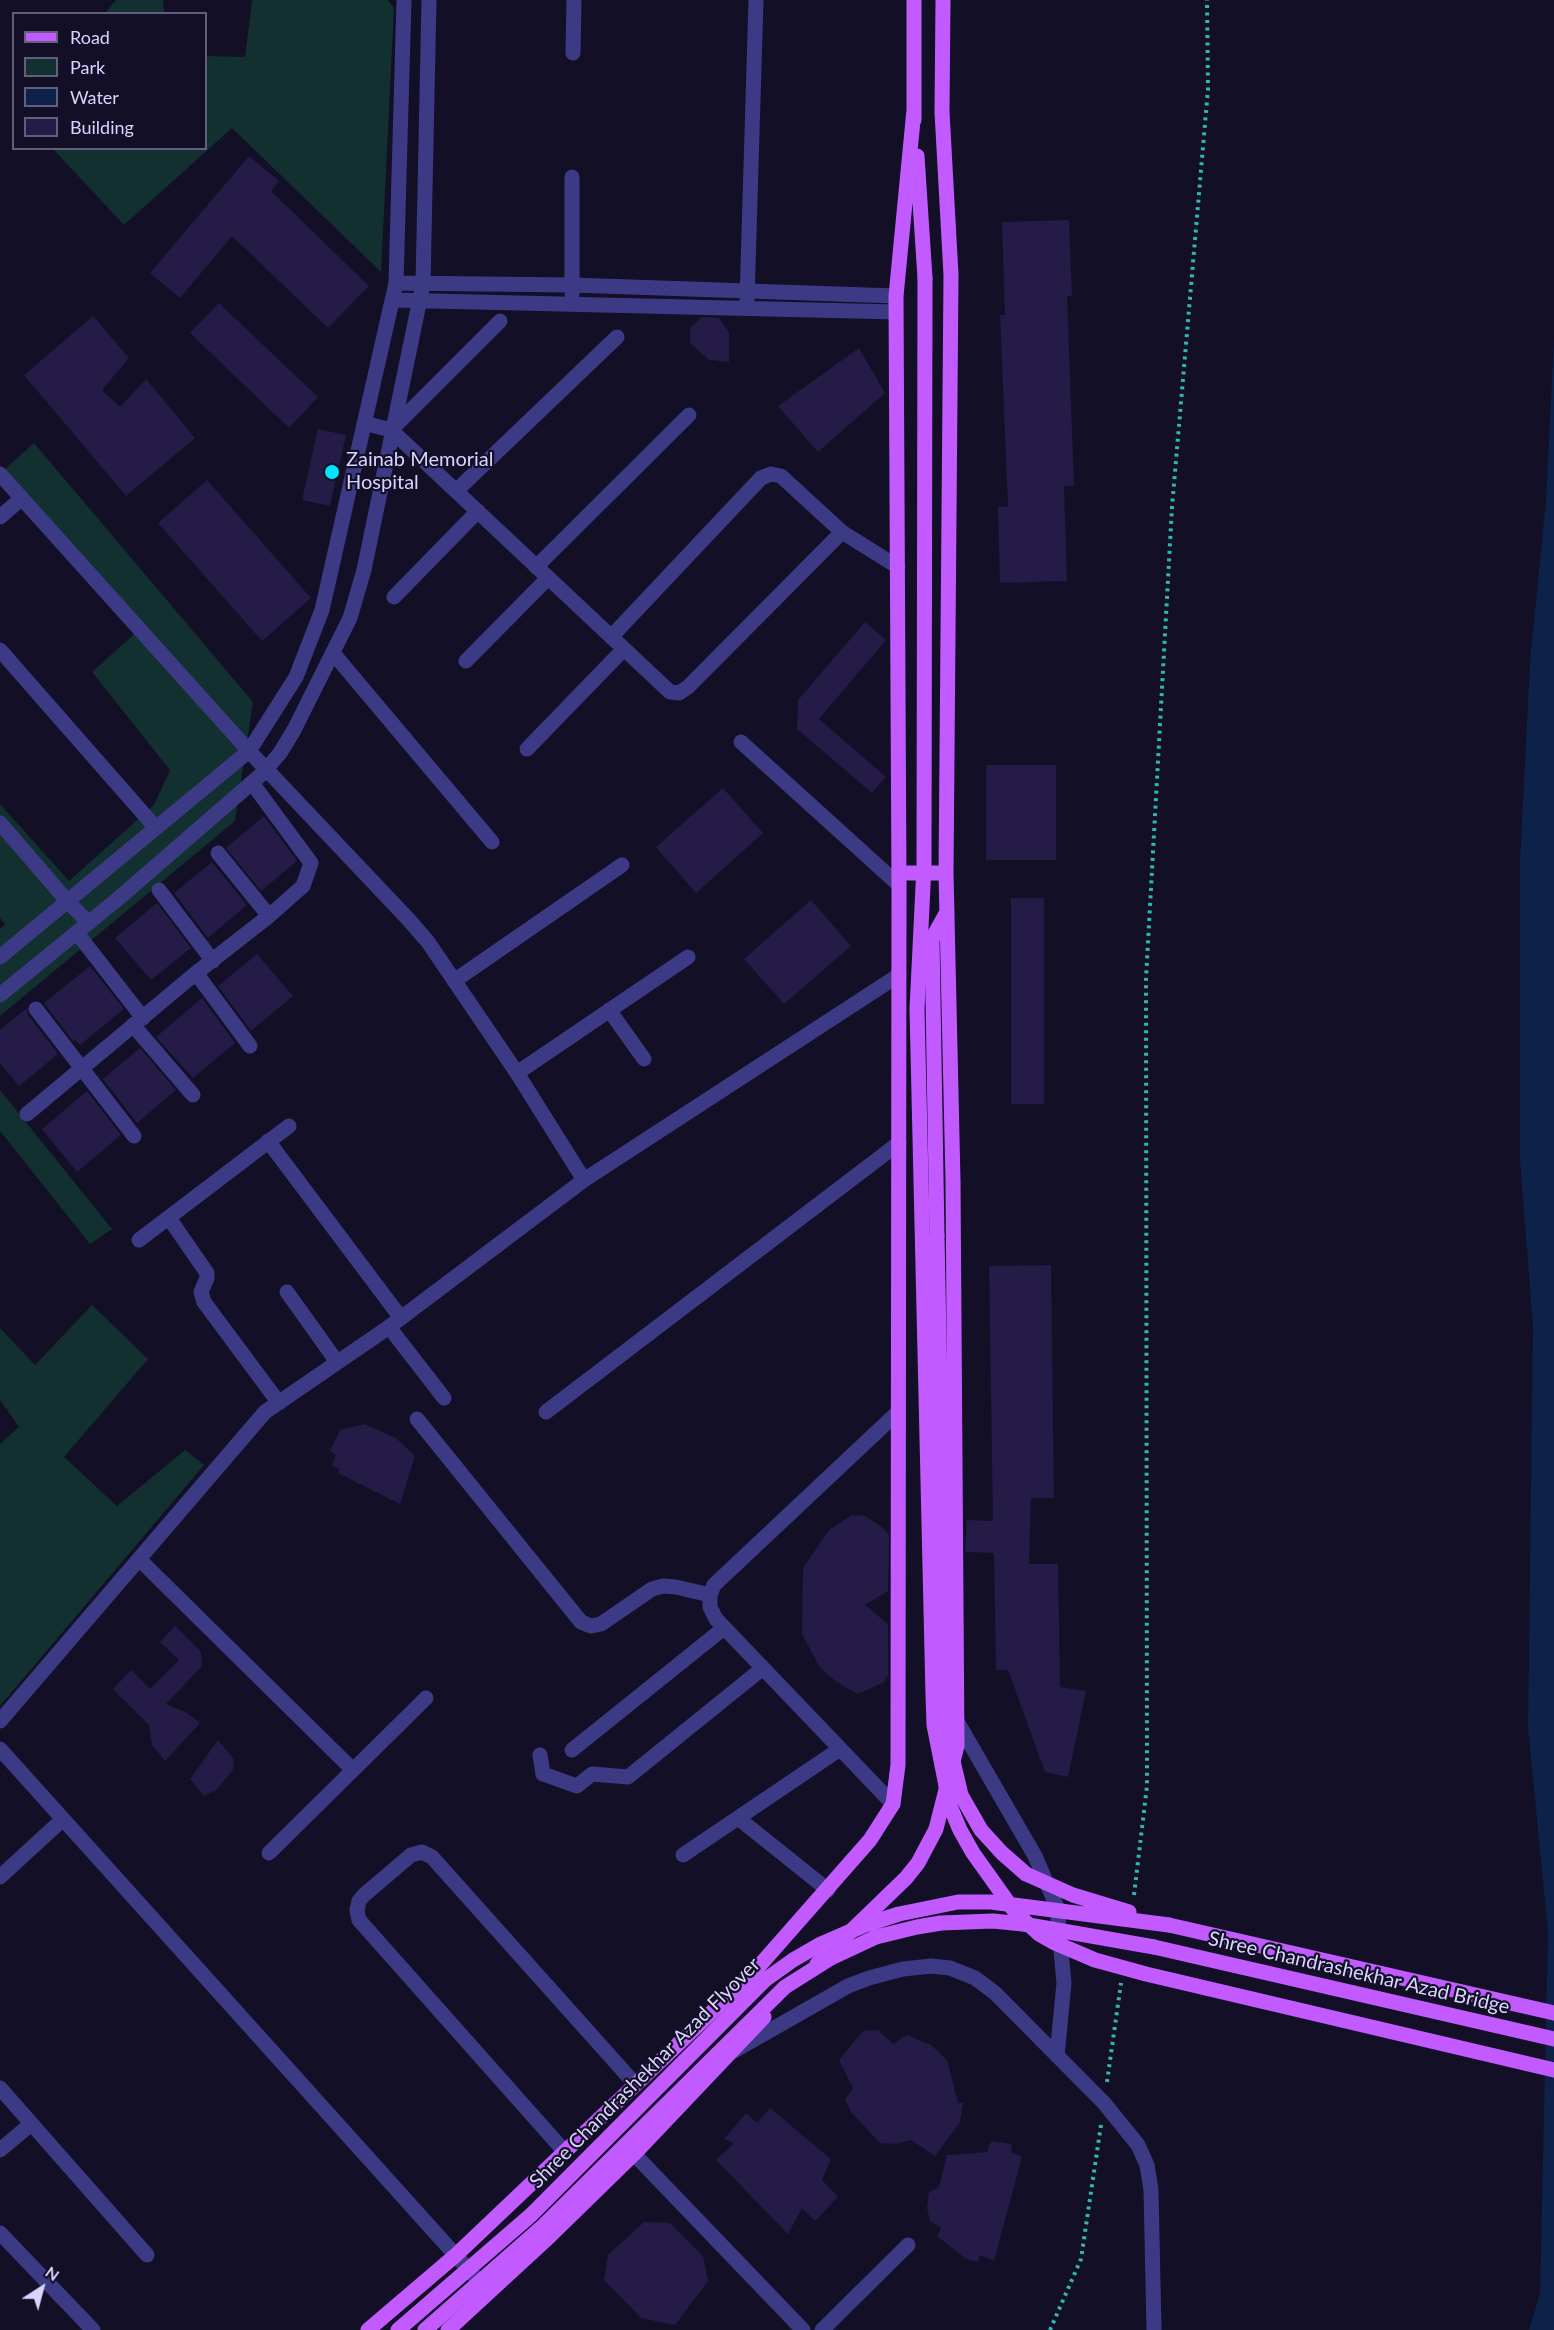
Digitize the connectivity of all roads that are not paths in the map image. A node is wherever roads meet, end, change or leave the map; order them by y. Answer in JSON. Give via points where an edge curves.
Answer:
{"nodes":[{"id":1,"x":404,"y":0,"type":"edge"},
{"id":2,"x":429,"y":0,"type":"edge"},
{"id":3,"x":574,"y":0,"type":"edge"},
{"id":4,"x":756,"y":0,"type":"edge"},
{"id":5,"x":914,"y":0,"type":"edge"},
{"id":6,"x":944,"y":0,"type":"edge"},
{"id":7,"x":573,"y":53,"type":"dead end"},
{"id":8,"x":914,"y":110,"type":"junction"},
{"id":9,"x":572,"y":177,"type":"dead end"},
{"id":10,"x":396,"y":283,"type":"junction"},
{"id":11,"x":423,"y":284,"type":"junction"},
{"id":12,"x":572,"y":285,"type":"junction"},
{"id":13,"x":747,"y":292,"type":"junction"},
{"id":14,"x":896,"y":296,"type":"junction"},
{"id":15,"x":392,"y":300,"type":"junction"},
{"id":16,"x":419,"y":300,"type":"junction"},
{"id":17,"x":572,"y":304,"type":"junction"},
{"id":18,"x":748,"y":309,"type":"junction"},
{"id":19,"x":896,"y":312,"type":"junction"},
{"id":20,"x":500,"y":321,"type":"dead end"},
{"id":21,"x":617,"y":337,"type":"dead end"},
{"id":22,"x":689,"y":415,"type":"dead end"},
{"id":23,"x":363,"y":423,"type":"junction"},
{"id":24,"x":391,"y":430,"type":"junction"},
{"id":25,"x":0,"y":474,"type":"edge"},
{"id":26,"x":456,"y":491,"type":"junction"},
{"id":27,"x":22,"y":498,"type":"junction"},
{"id":28,"x":478,"y":511,"type":"junction"},
{"id":29,"x":0,"y":517,"type":"edge"},
{"id":30,"x":842,"y":532,"type":"junction"},
{"id":31,"x":536,"y":567,"type":"junction"},
{"id":32,"x":898,"y":567,"type":"junction"},
{"id":33,"x":548,"y":578,"type":"junction"},
{"id":34,"x":394,"y":597,"type":"dead end"},
{"id":35,"x":611,"y":637,"type":"junction"},
{"id":36,"x":624,"y":649,"type":"junction"},
{"id":37,"x":0,"y":650,"type":"edge"},
{"id":38,"x":333,"y":653,"type":"junction"},
{"id":39,"x":466,"y":661,"type":"dead end"},
{"id":40,"x":741,"y":742,"type":"dead end"},
{"id":41,"x":527,"y":749,"type":"dead end"},
{"id":42,"x":249,"y":751,"type":"junction"},
{"id":43,"x":267,"y":768,"type":"junction"},
{"id":44,"x":252,"y":783,"type":"junction"},
{"id":45,"x":0,"y":823,"type":"edge"},
{"id":46,"x":156,"y":828,"type":"junction"},
{"id":47,"x":492,"y":842,"type":"dead end"},
{"id":48,"x":218,"y":853,"type":"dead end"},
{"id":49,"x":622,"y":865,"type":"dead end"},
{"id":50,"x":946,"y":873,"type":"junction"},
{"id":51,"x":899,"y":879,"type":"junction"},
{"id":52,"x":159,"y":890,"type":"dead end"},
{"id":53,"x":68,"y":902,"type":"junction"},
{"id":54,"x":947,"y":912,"type":"junction"},
{"id":55,"x":269,"y":916,"type":"junction"},
{"id":56,"x":89,"y":922,"type":"junction"},
{"id":57,"x":77,"y":933,"type":"junction"},
{"id":58,"x":0,"y":957,"type":"edge"},
{"id":59,"x":688,"y":957,"type":"dead end"},
{"id":60,"x":213,"y":961,"type":"junction"},
{"id":61,"x":196,"y":973,"type":"junction"},
{"id":62,"x":899,"y":975,"type":"junction"},
{"id":63,"x":454,"y":981,"type":"junction"},
{"id":64,"x":0,"y":995,"type":"edge"},
{"id":65,"x":36,"y":1009,"type":"dead end"},
{"id":66,"x":609,"y":1010,"type":"junction"},
{"id":67,"x":138,"y":1022,"type":"junction"},
{"id":68,"x":250,"y":1046,"type":"dead end"},
{"id":69,"x":644,"y":1059,"type":"dead end"},
{"id":70,"x":82,"y":1070,"type":"junction"},
{"id":71,"x":518,"y":1073,"type":"junction"},
{"id":72,"x":193,"y":1095,"type":"dead end"},
{"id":73,"x":27,"y":1114,"type":"dead end"},
{"id":74,"x":289,"y":1126,"type":"dead end"},
{"id":75,"x":134,"y":1137,"type":"dead end"},
{"id":76,"x":268,"y":1141,"type":"junction"},
{"id":77,"x":899,"y":1143,"type":"junction"},
{"id":78,"x":584,"y":1180,"type":"junction"},
{"id":79,"x":169,"y":1218,"type":"junction"},
{"id":80,"x":139,"y":1240,"type":"dead end"},
{"id":81,"x":287,"y":1292,"type":"dead end"},
{"id":82,"x":395,"y":1322,"type":"junction"},
{"id":83,"x":337,"y":1362,"type":"junction"},
{"id":84,"x":444,"y":1398,"type":"dead end"},
{"id":85,"x":279,"y":1403,"type":"junction"},
{"id":86,"x":546,"y":1412,"type":"dead end"},
{"id":87,"x":898,"y":1412,"type":"junction"},
{"id":88,"x":417,"y":1419,"type":"dead end"},
{"id":89,"x":139,"y":1559,"type":"junction"},
{"id":90,"x":710,"y":1595,"type":"junction"},
{"id":91,"x":724,"y":1628,"type":"junction"},
{"id":92,"x":763,"y":1668,"type":"junction"},
{"id":93,"x":426,"y":1698,"type":"dead end"},
{"id":94,"x":0,"y":1721,"type":"edge"},
{"id":95,"x":958,"y":1723,"type":"junction"},
{"id":96,"x":0,"y":1749,"type":"edge"},
{"id":97,"x":840,"y":1749,"type":"junction"},
{"id":98,"x":572,"y":1750,"type":"dead end"},
{"id":99,"x":540,"y":1755,"type":"dead end"},
{"id":100,"x":352,"y":1770,"type":"junction"},
{"id":101,"x":893,"y":1804,"type":"junction"},
{"id":102,"x":738,"y":1818,"type":"junction"},
{"id":103,"x":62,"y":1820,"type":"junction"},
{"id":104,"x":269,"y":1853,"type":"dead end"},
{"id":105,"x":683,"y":1855,"type":"dead end"},
{"id":106,"x":0,"y":1877,"type":"edge"},
{"id":107,"x":828,"y":1890,"type":"junction"},
{"id":108,"x":1169,"y":1925,"type":"junction"},
{"id":109,"x":1154,"y":1947,"type":"joint"},
{"id":110,"x":1554,"y":2013,"type":"edge"},
{"id":111,"x":1554,"y":2039,"type":"edge"},
{"id":112,"x":731,"y":2053,"type":"junction"},
{"id":113,"x":1057,"y":2056,"type":"junction"},
{"id":114,"x":1554,"y":2070,"type":"edge"},
{"id":115,"x":635,"y":2084,"type":"junction"},
{"id":116,"x":0,"y":2088,"type":"edge"},
{"id":117,"x":31,"y":2124,"type":"junction"},
{"id":118,"x":0,"y":2150,"type":"edge"},
{"id":119,"x":565,"y":2152,"type":"junction"},
{"id":120,"x":634,"y":2154,"type":"junction"},
{"id":121,"x":0,"y":2233,"type":"edge"},
{"id":122,"x":908,"y":2246,"type":"dead end"},
{"id":123,"x":456,"y":2254,"type":"junction"},
{"id":124,"x":147,"y":2255,"type":"dead end"},
{"id":125,"x":489,"y":2293,"type":"junction"},
{"id":126,"x":93,"y":2330,"type":"edge"},
{"id":127,"x":368,"y":2330,"type":"edge"},
{"id":128,"x":398,"y":2330,"type":"edge"},
{"id":129,"x":425,"y":2330,"type":"edge"},
{"id":130,"x":448,"y":2330,"type":"edge"},
{"id":131,"x":803,"y":2330,"type":"edge"},
{"id":132,"x":822,"y":2330,"type":"edge"},
{"id":133,"x":1154,"y":2330,"type":"edge"}],
"edges":[{"from":1,"to":10,"type":"street"},
{"from":2,"to":11,"type":"street"},
{"from":3,"to":7,"type":"street"},
{"from":4,"to":13,"type":"street"},
{"from":5,"to":8,"type":"main road"},
{"from":6,"to":50,"type":"main road","via":[[942,112],[951,299]]},
{"from":8,"to":14,"type":"main road"},
{"from":8,"to":114,"type":"main road","bridge":true,"via":[[925,278],[924,866],[917,1009],[934,1725],[950,1806],[973,1853],[1015,1912],[1053,1942],[1095,1960],[1146,1974]]},
{"from":9,"to":12,"type":"street"},
{"from":10,"to":11,"type":"street"},
{"from":10,"to":15,"type":"street"},
{"from":11,"to":12,"type":"street"},
{"from":11,"to":16,"type":"street"},
{"from":12,"to":13,"type":"street"},
{"from":12,"to":17,"type":"street"},
{"from":13,"to":14,"type":"street"},
{"from":13,"to":18,"type":"street"},
{"from":14,"to":19,"type":"main road"},
{"from":15,"to":16,"type":"street"},
{"from":15,"to":23,"type":"street"},
{"from":16,"to":17,"type":"street"},
{"from":16,"to":24,"type":"street"},
{"from":17,"to":18,"type":"street"},
{"from":18,"to":19,"type":"street"},
{"from":19,"to":32,"type":"main road"},
{"from":20,"to":24,"type":"street"},
{"from":21,"to":26,"type":"street"},
{"from":22,"to":31,"type":"street"},
{"from":23,"to":24,"type":"street"},
{"from":23,"to":42,"type":"street","via":[[322,610],[296,677]]},
{"from":24,"to":26,"type":"street"},
{"from":24,"to":38,"type":"street","via":[[359,593]]},
{"from":25,"to":27,"type":"street"},
{"from":26,"to":28,"type":"street"},
{"from":27,"to":29,"type":"street"},
{"from":27,"to":42,"type":"street"},
{"from":28,"to":31,"type":"street"},
{"from":28,"to":34,"type":"street"},
{"from":30,"to":32,"type":"street"},
{"from":30,"to":35,"type":"street","via":[[781,476],[761,478]]},
{"from":30,"to":36,"type":"street","via":[[679,693],[670,692]]},
{"from":31,"to":33,"type":"street"},
{"from":32,"to":51,"type":"main road"},
{"from":33,"to":35,"type":"street"},
{"from":33,"to":39,"type":"street"},
{"from":35,"to":36,"type":"street"},
{"from":36,"to":41,"type":"street"},
{"from":37,"to":46,"type":"street"},
{"from":38,"to":43,"type":"street","via":[[294,729]]},
{"from":38,"to":47,"type":"street"},
{"from":40,"to":51,"type":"street"},
{"from":42,"to":43,"type":"street"},
{"from":42,"to":46,"type":"street"},
{"from":43,"to":44,"type":"street"},
{"from":43,"to":63,"type":"street","via":[[409,920]]},
{"from":44,"to":55,"type":"street","via":[[311,862],[303,886]]},
{"from":44,"to":56,"type":"street"},
{"from":45,"to":53,"type":"street"},
{"from":46,"to":53,"type":"street"},
{"from":48,"to":55,"type":"street"},
{"from":49,"to":63,"type":"street"},
{"from":50,"to":51,"type":"main road"},
{"from":50,"to":54,"type":"main road"},
{"from":51,"to":62,"type":"main road"},
{"from":52,"to":60,"type":"street"},
{"from":53,"to":56,"type":"street"},
{"from":53,"to":58,"type":"street"},
{"from":54,"to":95,"type":"main road"},
{"from":54,"to":108,"type":"main road","bridge":true,"via":[[932,939],[949,1744],[961,1795],[981,1830],[1026,1874],[1073,1895]]},
{"from":55,"to":60,"type":"street"},
{"from":56,"to":57,"type":"street"},
{"from":57,"to":64,"type":"street"},
{"from":57,"to":67,"type":"street"},
{"from":59,"to":66,"type":"street"},
{"from":60,"to":61,"type":"street"},
{"from":61,"to":67,"type":"street"},
{"from":61,"to":68,"type":"street"},
{"from":62,"to":77,"type":"main road"},
{"from":62,"to":78,"type":"street"},
{"from":63,"to":71,"type":"street"},
{"from":65,"to":70,"type":"street"},
{"from":66,"to":69,"type":"street"},
{"from":66,"to":71,"type":"street"},
{"from":67,"to":70,"type":"street"},
{"from":67,"to":72,"type":"street"},
{"from":70,"to":73,"type":"street"},
{"from":70,"to":75,"type":"street"},
{"from":71,"to":78,"type":"street"},
{"from":74,"to":76,"type":"street"},
{"from":76,"to":79,"type":"street"},
{"from":76,"to":82,"type":"street"},
{"from":77,"to":86,"type":"street"},
{"from":77,"to":87,"type":"main road"},
{"from":78,"to":82,"type":"street"},
{"from":79,"to":80,"type":"street"},
{"from":79,"to":85,"type":"street","via":[[207,1273],[201,1292],[204,1302]]},
{"from":81,"to":83,"type":"street"},
{"from":82,"to":83,"type":"street"},
{"from":82,"to":84,"type":"street"},
{"from":83,"to":85,"type":"street"},
{"from":85,"to":89,"type":"street","via":[[265,1412]]},
{"from":87,"to":90,"type":"street","via":[[714,1585]]},
{"from":87,"to":101,"type":"main road","via":[[898,1765]]},
{"from":88,"to":90,"type":"street","via":[[581,1622],[601,1624],[652,1589],[663,1586]]},
{"from":89,"to":94,"type":"street"},
{"from":89,"to":100,"type":"street"},
{"from":90,"to":91,"type":"street","via":[[713,1613]]},
{"from":91,"to":92,"type":"street"},
{"from":91,"to":98,"type":"street"},
{"from":92,"to":97,"type":"street"},
{"from":92,"to":99,"type":"street","via":[[628,1777],[592,1774],[577,1786],[543,1774]]},
{"from":93,"to":100,"type":"street"},
{"from":95,"to":112,"type":"main road","via":[[957,1746],[936,1829],[918,1863]]},
{"from":95,"to":113,"type":"street","via":[[1035,1856],[1058,1907],[1064,1983]]},
{"from":96,"to":103,"type":"street"},
{"from":97,"to":101,"type":"street"},
{"from":97,"to":102,"type":"street"},
{"from":100,"to":104,"type":"street"},
{"from":101,"to":107,"type":"main road","via":[[870,1840]]},
{"from":102,"to":105,"type":"street"},
{"from":102,"to":107,"type":"street"},
{"from":103,"to":106,"type":"street"},
{"from":103,"to":123,"type":"street"},
{"from":107,"to":115,"type":"main road","via":[[753,1972]]},
{"from":108,"to":110,"type":"main road","name":"Shree Chandrashekhar Azad Bridge"},
{"from":108,"to":128,"type":"main road","name":"Shree Chandrashekhar Azad Flyover","bridge":true,"via":[[991,1902],[958,1902],[899,1914],[819,1945],[765,1980],[531,2215]]},
{"from":109,"to":111,"type":"main road","name":"Shree Chandrashekhar Azad Bridge"},
{"from":109,"to":129,"type":"main road","name":"Shree Chandrashekhar Azad Flyover","bridge":true,"via":[[993,1921],[917,1926],[876,1937],[831,1958],[785,1987],[541,2228]]},
{"from":112,"to":113,"type":"street","via":[[848,1986],[903,1968],[931,1966],[950,1968],[975,1978]]},
{"from":112,"to":120,"type":"main road"},
{"from":113,"to":133,"type":"street","via":[[1104,2103],[1138,2145],[1147,2165]]},
{"from":115,"to":119,"type":"main road"},
{"from":115,"to":119,"type":"street","via":[[432,1857],[422,1852],[411,1855],[363,1895],[357,1910],[359,1920]]},
{"from":116,"to":117,"type":"street"},
{"from":117,"to":118,"type":"street"},
{"from":117,"to":124,"type":"street"},
{"from":119,"to":123,"type":"main road"},
{"from":120,"to":125,"type":"main road"},
{"from":120,"to":131,"type":"street"},
{"from":121,"to":126,"type":"street"},
{"from":122,"to":132,"type":"street"},
{"from":123,"to":125,"type":"street"},
{"from":123,"to":127,"type":"main road"},
{"from":125,"to":130,"type":"main road"}]}
